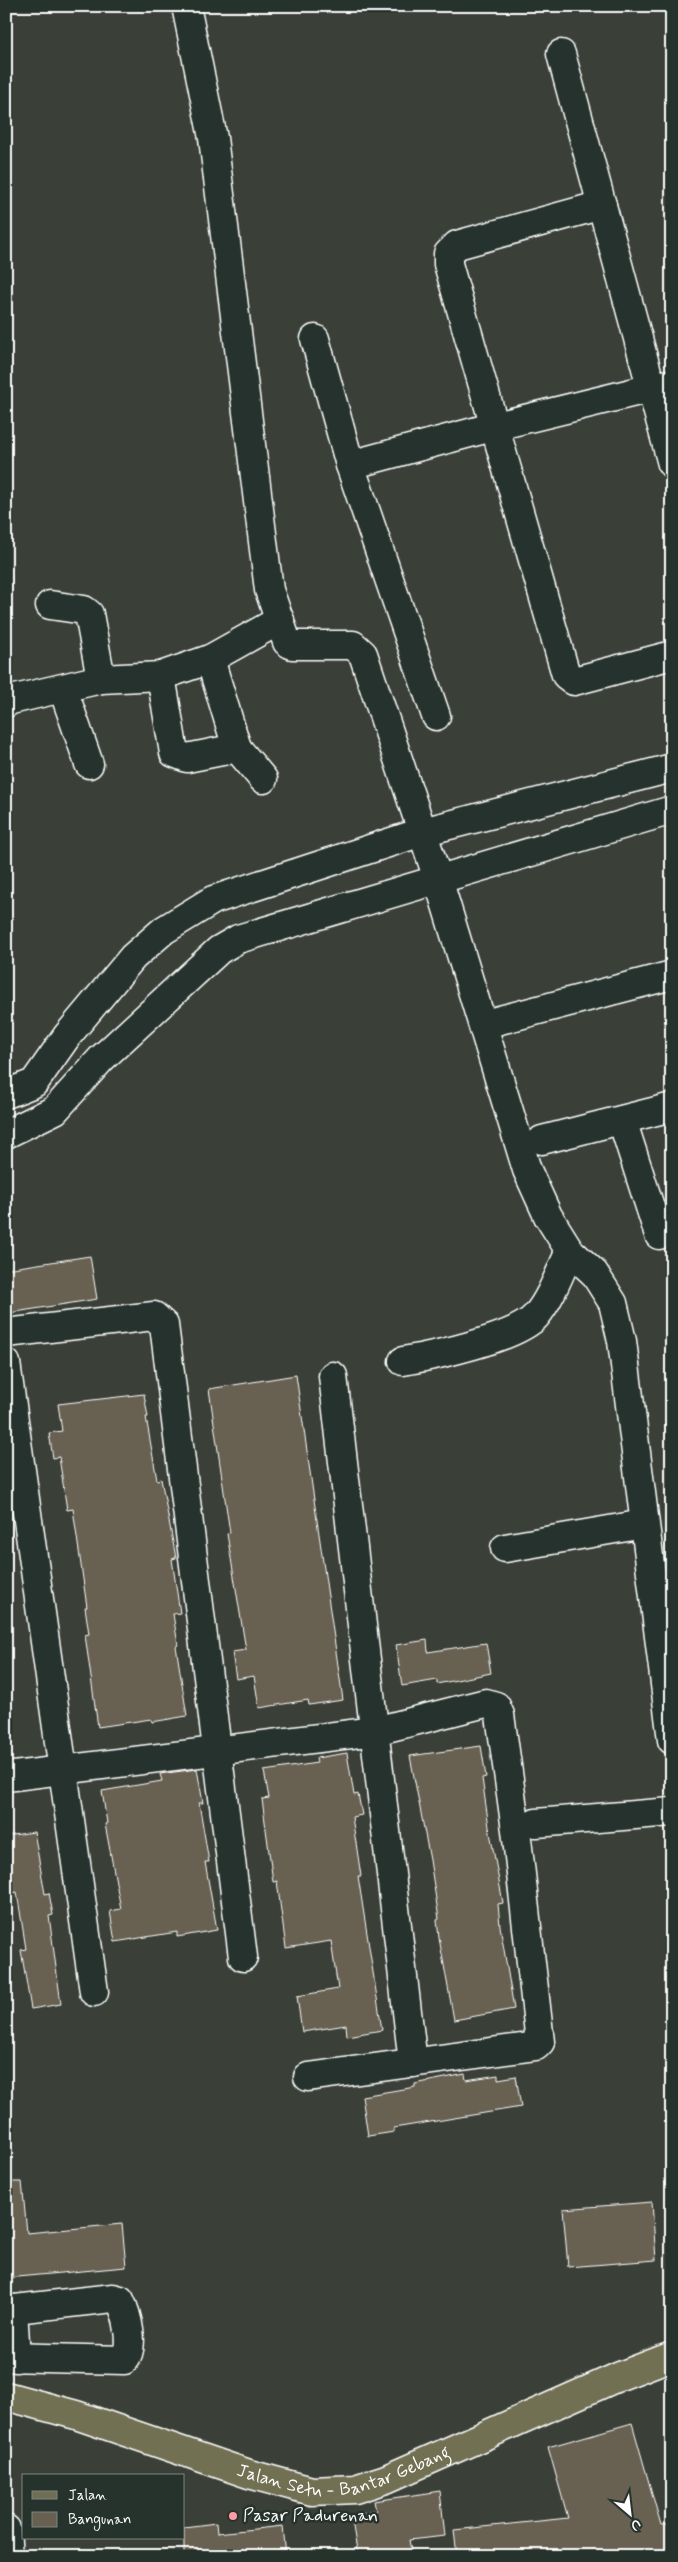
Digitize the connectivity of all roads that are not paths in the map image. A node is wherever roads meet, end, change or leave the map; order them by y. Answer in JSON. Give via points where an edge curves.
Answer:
{"nodes":[{"id":1,"x":186,"y":6,"type":"edge"},
{"id":2,"x":561,"y":54,"type":"dead end"},
{"id":3,"x":602,"y":205,"type":"junction"},
{"id":4,"x":314,"y":339,"type":"dead end"},
{"id":5,"x":666,"y":384,"type":"edge"},
{"id":6,"x":496,"y":426,"type":"junction"},
{"id":7,"x":672,"y":464,"type":"edge"},
{"id":8,"x":350,"y":465,"type":"junction"},
{"id":9,"x":50,"y":605,"type":"dead end"},
{"id":10,"x":280,"y":620,"type":"junction"},
{"id":11,"x":672,"y":655,"type":"edge"},
{"id":12,"x":210,"y":659,"type":"junction"},
{"id":13,"x":161,"y":676,"type":"junction"},
{"id":14,"x":102,"y":679,"type":"junction"},
{"id":15,"x":63,"y":689,"type":"junction"},
{"id":16,"x":6,"y":703,"type":"edge"},
{"id":17,"x":436,"y":716,"type":"dead end"},
{"id":18,"x":237,"y":748,"type":"junction"},
{"id":19,"x":90,"y":764,"type":"dead end"},
{"id":20,"x":672,"y":768,"type":"edge"},
{"id":21,"x":263,"y":779,"type":"dead end"},
{"id":22,"x":672,"y":810,"type":"edge"},
{"id":23,"x":422,"y":832,"type":"junction"},
{"id":24,"x":438,"y":879,"type":"junction"},
{"id":25,"x":672,"y":976,"type":"edge"},
{"id":26,"x":496,"y":1021,"type":"dead end"},
{"id":27,"x":34,"y":1084,"type":"junction"},
{"id":28,"x":6,"y":1094,"type":"edge"},
{"id":29,"x":672,"y":1107,"type":"edge"},
{"id":30,"x":55,"y":1110,"type":"junction"},
{"id":31,"x":622,"y":1120,"type":"junction"},
{"id":32,"x":6,"y":1134,"type":"edge"},
{"id":33,"x":542,"y":1140,"type":"dead end"},
{"id":34,"x":658,"y":1236,"type":"dead end"},
{"id":35,"x":570,"y":1251,"type":"junction"},
{"id":36,"x":6,"y":1333,"type":"edge"},
{"id":37,"x":403,"y":1361,"type":"dead end"},
{"id":38,"x":6,"y":1363,"type":"edge"},
{"id":39,"x":333,"y":1376,"type":"dead end"},
{"id":40,"x":644,"y":1524,"type":"junction"},
{"id":41,"x":505,"y":1548,"type":"dead end"},
{"id":42,"x":374,"y":1731,"type":"junction"},
{"id":43,"x":672,"y":1740,"type":"edge"},
{"id":44,"x":217,"y":1751,"type":"junction"},
{"id":45,"x":64,"y":1771,"type":"junction"},
{"id":46,"x":6,"y":1777,"type":"edge"},
{"id":47,"x":672,"y":1812,"type":"edge"},
{"id":48,"x":536,"y":1823,"type":"dead end"},
{"id":49,"x":243,"y":1957,"type":"dead end"},
{"id":50,"x":94,"y":1992,"type":"dead end"},
{"id":51,"x":413,"y":2063,"type":"junction"},
{"id":52,"x":308,"y":2078,"type":"dead end"},
{"id":53,"x":9,"y":2309,"type":"edge"},
{"id":54,"x":672,"y":2356,"type":"edge"},
{"id":55,"x":11,"y":2357,"type":"edge"},
{"id":56,"x":6,"y":2396,"type":"edge"},
{"id":57,"x":6,"y":2529,"type":"edge"},
{"id":58,"x":8,"y":2556,"type":"edge"}],
"edges":[{"from":1,"to":10,"type":"street","via":[[214,138],[269,590]]},
{"from":2,"to":3,"type":"street"},
{"from":3,"to":5,"type":"street"},
{"from":3,"to":6,"type":"street","via":[[457,245],[448,254],[448,264]]},
{"from":4,"to":8,"type":"street"},
{"from":5,"to":6,"type":"street"},
{"from":5,"to":7,"type":"street"},
{"from":6,"to":8,"type":"street"},
{"from":6,"to":11,"type":"street","via":[[566,675],[574,681]]},
{"from":8,"to":17,"type":"street"},
{"from":9,"to":14,"type":"street","via":[[84,610],[89,614]]},
{"from":10,"to":12,"type":"street"},
{"from":10,"to":23,"type":"street","via":[[287,642],[292,645],[353,645],[363,654]]},
{"from":12,"to":13,"type":"street"},
{"from":12,"to":18,"type":"street"},
{"from":13,"to":14,"type":"street"},
{"from":13,"to":18,"type":"street","via":[[174,753],[187,758]]},
{"from":14,"to":15,"type":"street"},
{"from":15,"to":16,"type":"street"},
{"from":15,"to":19,"type":"street"},
{"from":18,"to":21,"type":"street"},
{"from":20,"to":23,"type":"street"},
{"from":22,"to":24,"type":"street"},
{"from":23,"to":24,"type":"street"},
{"from":23,"to":27,"type":"street","via":[[213,900],[190,913],[133,957],[67,1036]]},
{"from":24,"to":30,"type":"street","via":[[238,939],[219,950],[101,1059]]},
{"from":24,"to":35,"type":"street","via":[[527,1170],[548,1216]]},
{"from":25,"to":26,"type":"street"},
{"from":27,"to":28,"type":"street"},
{"from":27,"to":30,"type":"street"},
{"from":29,"to":31,"type":"street"},
{"from":30,"to":32,"type":"street"},
{"from":31,"to":33,"type":"street"},
{"from":31,"to":34,"type":"street"},
{"from":35,"to":37,"type":"street","via":[[544,1305],[530,1322],[438,1354]]},
{"from":35,"to":40,"type":"street","via":[[594,1273],[613,1303],[630,1391]]},
{"from":36,"to":44,"type":"street","via":[[154,1316],[164,1325]]},
{"from":38,"to":45,"type":"street"},
{"from":39,"to":42,"type":"street"},
{"from":40,"to":41,"type":"street"},
{"from":40,"to":43,"type":"street"},
{"from":42,"to":44,"type":"street"},
{"from":42,"to":51,"type":"street"},
{"from":42,"to":51,"type":"street","via":[[486,1703],[496,1706],[500,1715],[516,1830],[540,2042],[536,2046]]},
{"from":44,"to":45,"type":"street"},
{"from":44,"to":49,"type":"street"},
{"from":45,"to":46,"type":"street"},
{"from":45,"to":50,"type":"street"},
{"from":47,"to":48,"type":"street"},
{"from":51,"to":52,"type":"street"},
{"from":53,"to":55,"type":"street"},
{"from":53,"to":55,"type":"street","via":[[113,2298],[120,2300],[130,2348],[124,2360]]},
{"from":54,"to":56,"type":"main road","name":"Jalan Setu - Bantar Gebang","via":[[386,2480],[356,2489],[312,2491],[249,2474],[76,2414]]},
{"from":57,"to":58,"type":"street"}]}
